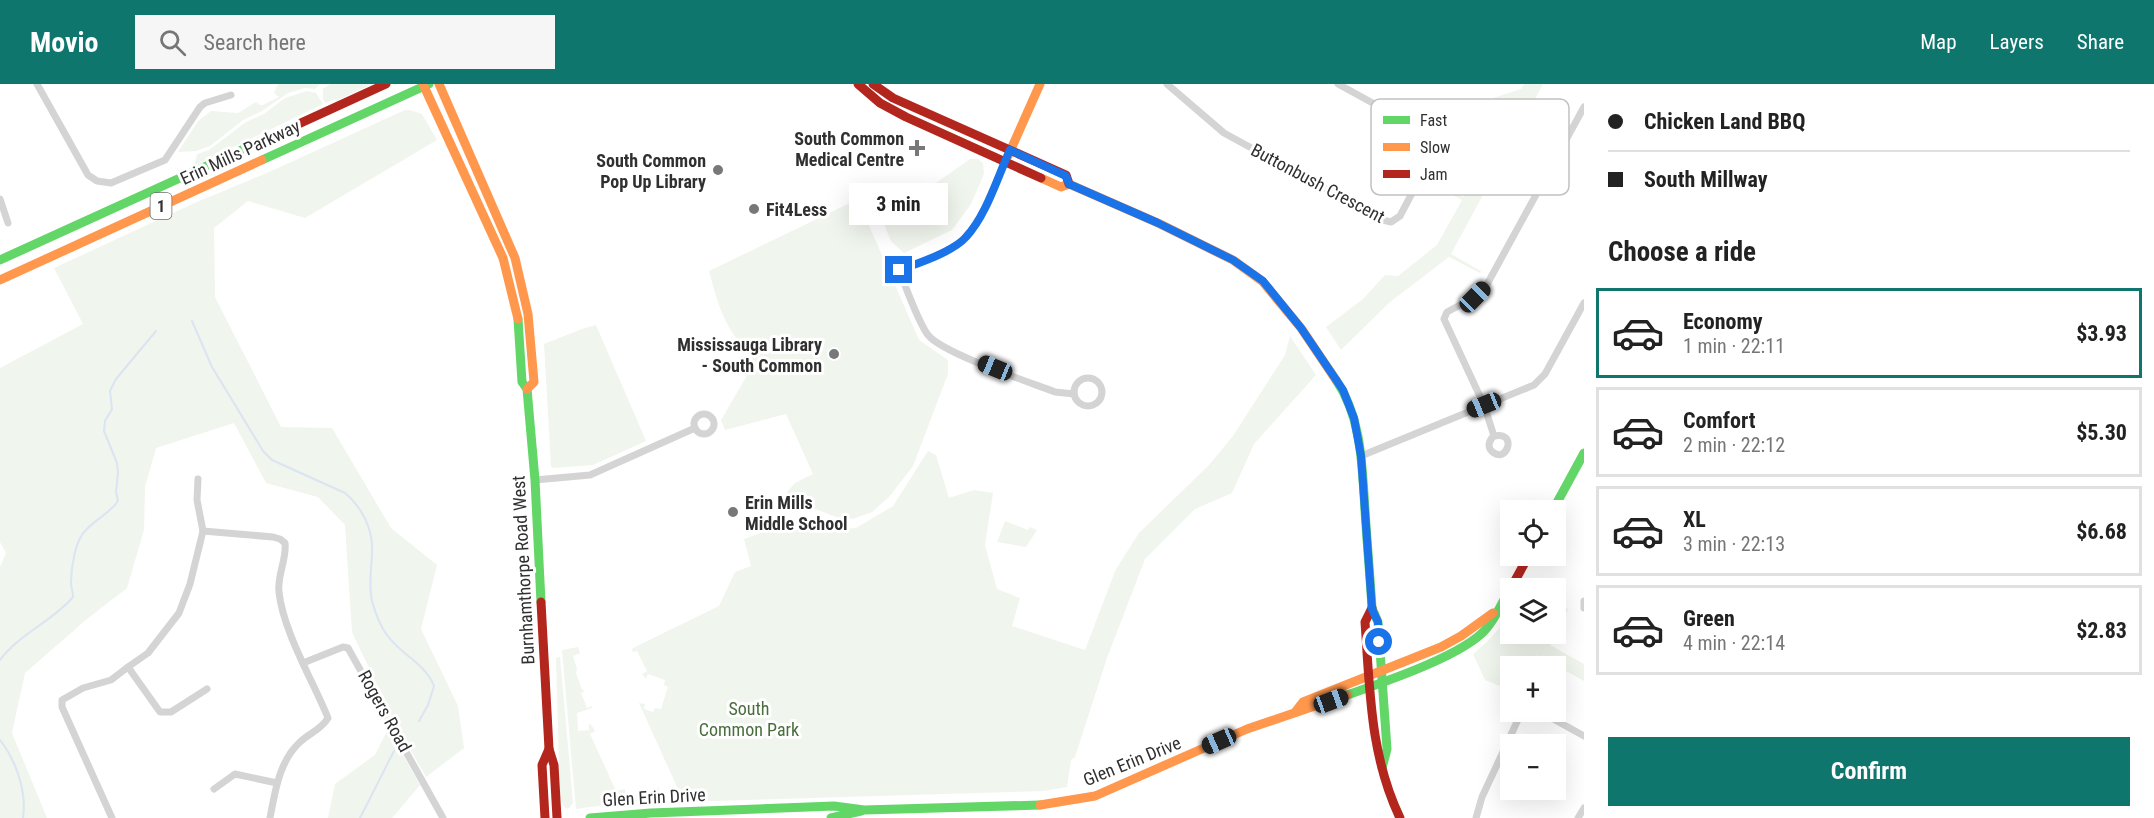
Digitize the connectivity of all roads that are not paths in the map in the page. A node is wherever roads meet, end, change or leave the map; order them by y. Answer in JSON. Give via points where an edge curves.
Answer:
{"nodes":[{"id":1,"x":36,"y":84,"type":"edge"},
{"id":2,"x":386,"y":84,"type":"edge"},
{"id":3,"x":439,"y":84,"type":"edge"},
{"id":4,"x":858,"y":84,"type":"edge"},
{"id":5,"x":873,"y":84,"type":"edge"},
{"id":6,"x":1040,"y":84,"type":"edge"},
{"id":7,"x":1167,"y":84,"type":"edge"},
{"id":8,"x":1338,"y":84,"type":"edge"},
{"id":9,"x":425,"y":85,"type":"edge"},
{"id":10,"x":231,"y":95,"type":"dead end"},
{"id":11,"x":1371,"y":102,"type":"edge"},
{"id":12,"x":1584,"y":107,"type":"edge"},
{"id":13,"x":1569,"y":134,"type":"edge"},
{"id":14,"x":1010,"y":150,"type":"junction"},
{"id":15,"x":1005,"y":161,"type":"junction"},
{"id":16,"x":1069,"y":184,"type":"junction"},
{"id":17,"x":1411,"y":195,"type":"edge"},
{"id":18,"x":1536,"y":195,"type":"edge"},
{"id":19,"x":0,"y":199,"type":"edge"},
{"id":20,"x":8,"y":223,"type":"dead end"},
{"id":21,"x":0,"y":260,"type":"edge"},
{"id":22,"x":0,"y":280,"type":"edge"},
{"id":23,"x":1584,"y":303,"type":"edge"},
{"id":24,"x":527,"y":389,"type":"junction"},
{"id":25,"x":1074,"y":394,"type":"junction"},
{"id":26,"x":1484,"y":405,"type":"junction"},
{"id":27,"x":695,"y":428,"type":"dead end"},
{"id":28,"x":1494,"y":436,"type":"dead end"},
{"id":29,"x":1584,"y":453,"type":"edge"},
{"id":30,"x":1361,"y":456,"type":"junction"},
{"id":31,"x":198,"y":479,"type":"dead end"},
{"id":32,"x":535,"y":480,"type":"junction"},
{"id":33,"x":1558,"y":500,"type":"edge"},
{"id":34,"x":203,"y":531,"type":"junction"},
{"id":35,"x":1584,"y":601,"type":"edge"},
{"id":36,"x":1500,"y":606,"type":"edge"},
{"id":37,"x":1584,"y":608,"type":"edge"},
{"id":38,"x":1372,"y":609,"type":"junction"},
{"id":39,"x":1496,"y":612,"type":"junction"},
{"id":40,"x":303,"y":663,"type":"junction"},
{"id":41,"x":128,"y":667,"type":"junction"},
{"id":42,"x":1381,"y":669,"type":"junction"},
{"id":43,"x":1370,"y":674,"type":"junction"},
{"id":44,"x":1382,"y":683,"type":"junction"},
{"id":45,"x":1371,"y":687,"type":"junction"},
{"id":46,"x":207,"y":689,"type":"dead end"},
{"id":47,"x":1296,"y":711,"type":"junction"},
{"id":48,"x":1517,"y":722,"type":"edge"},
{"id":49,"x":1559,"y":722,"type":"edge"},
{"id":50,"x":1584,"y":736,"type":"edge"},
{"id":51,"x":549,"y":749,"type":"junction"},
{"id":52,"x":1382,"y":768,"type":"junction"},
{"id":53,"x":277,"y":783,"type":"junction"},
{"id":54,"x":214,"y":789,"type":"dead end"},
{"id":55,"x":1584,"y":808,"type":"edge"},
{"id":56,"x":864,"y":810,"type":"junction"},
{"id":57,"x":777,"y":811,"type":"edge"},
{"id":58,"x":111,"y":818,"type":"edge"},
{"id":59,"x":270,"y":818,"type":"edge"},
{"id":60,"x":443,"y":818,"type":"edge"},
{"id":61,"x":545,"y":818,"type":"edge"},
{"id":62,"x":557,"y":818,"type":"edge"},
{"id":63,"x":590,"y":818,"type":"edge"},
{"id":64,"x":783,"y":818,"type":"edge"},
{"id":65,"x":831,"y":818,"type":"edge"},
{"id":66,"x":1400,"y":818,"type":"edge"},
{"id":67,"x":1476,"y":818,"type":"edge"},
{"id":68,"x":1578,"y":818,"type":"edge"}],
"edges":[{"from":1,"to":10,"type":"street","via":[[88,175],[111,183],[165,159],[200,108]]},
{"from":2,"to":21,"type":"street","name":"Erin Mills Parkway","number":"1"},
{"from":3,"to":24,"type":"street","name":"Burnhamthorpe Road West","via":[[518,267],[532,351],[534,382]]},
{"from":4,"to":15,"type":"street","via":[[880,103]]},
{"from":5,"to":14,"type":"street","via":[[893,98]]},
{"from":6,"to":14,"type":"street"},
{"from":7,"to":17,"type":"street","name":"Buttonbush Crescent","via":[[1224,133],[1383,220],[1391,222],[1400,216]]},
{"from":8,"to":11,"type":"street","name":"Buttonbush Crescent"},
{"from":9,"to":22,"type":"street","name":"Erin Mills Parkway","number":"1"},
{"from":9,"to":24,"type":"street","name":"Burnhamthorpe Road West","via":[[503,258],[518,316],[522,382]]},
{"from":12,"to":13,"type":"street"},
{"from":14,"to":15,"type":"street"},
{"from":14,"to":16,"type":"street","via":[[1066,176]]},
{"from":15,"to":16,"type":"street","via":[[1061,187]]},
{"from":15,"to":25,"type":"street","via":[[964,239],[944,252],[899,270],[931,338],[951,350],[1055,392]]},
{"from":16,"to":30,"type":"street","via":[[1219,252],[1263,281],[1343,390],[1354,418]]},
{"from":18,"to":26,"type":"street","via":[[1485,288],[1447,312],[1444,319]]},
{"from":19,"to":20,"type":"street"},
{"from":23,"to":26,"type":"street","via":[[1545,374],[1534,385]]},
{"from":24,"to":32,"type":"street","name":"Burnhamthorpe Road West"},
{"from":25,"to":25,"type":"street","via":[[1078,403],[1092,406],[1101,398],[1102,389],[1098,381],[1086,378],[1075,386]]},
{"from":26,"to":28,"type":"street"},
{"from":26,"to":30,"type":"street"},
{"from":27,"to":32,"type":"street","via":[[590,475]]},
{"from":29,"to":33,"type":"street"},
{"from":30,"to":38,"type":"street"},
{"from":31,"to":34,"type":"street","via":[[197,500]]},
{"from":32,"to":51,"type":"street","name":"Burnhamthorpe Road West"},
{"from":34,"to":40,"type":"street","via":[[280,538],[285,543],[279,595]]},
{"from":34,"to":41,"type":"street","via":[[179,613],[148,653]]},
{"from":35,"to":37,"type":"street"},
{"from":36,"to":39,"type":"street","name":"Glen Erin Drive"},
{"from":38,"to":42,"type":"street","via":[[1378,622]]},
{"from":38,"to":43,"type":"street","via":[[1365,622]]},
{"from":39,"to":42,"type":"street","name":"Glen Erin Drive","via":[[1441,647]]},
{"from":39,"to":44,"type":"street","name":"Glen Erin Drive","via":[[1477,638],[1444,657]]},
{"from":40,"to":53,"type":"street","via":[[328,718],[292,751]]},
{"from":40,"to":60,"type":"street","name":"Rogers Road","via":[[348,648]]},
{"from":41,"to":46,"type":"street","via":[[160,712],[171,712]]},
{"from":41,"to":58,"type":"street","via":[[111,680],[67,697],[61,705]]},
{"from":42,"to":43,"type":"street","name":"Glen Erin Drive"},
{"from":42,"to":44,"type":"street"},
{"from":43,"to":45,"type":"street"},
{"from":43,"to":47,"type":"street","name":"Glen Erin Drive","via":[[1303,702]]},
{"from":44,"to":45,"type":"street","name":"Glen Erin Drive"},
{"from":44,"to":52,"type":"street","via":[[1387,749]]},
{"from":45,"to":47,"type":"street","name":"Glen Erin Drive"},
{"from":45,"to":52,"type":"street","via":[[1375,751]]},
{"from":47,"to":56,"type":"street","name":"Glen Erin Drive","via":[[1095,796],[1042,805]]},
{"from":48,"to":67,"type":"street"},
{"from":49,"to":50,"type":"street"},
{"from":51,"to":61,"type":"street","name":"Burnhamthorpe Road West","via":[[542,765]]},
{"from":51,"to":62,"type":"street","name":"Burnhamthorpe Road West","via":[[554,765]]},
{"from":52,"to":66,"type":"street"},
{"from":53,"to":54,"type":"street","via":[[235,774]]},
{"from":53,"to":59,"type":"street"},
{"from":55,"to":68,"type":"street"},
{"from":56,"to":57,"type":"street","name":"Glen Erin Drive","via":[[834,806]]},
{"from":56,"to":65,"type":"street","name":"Glen Erin Drive"},
{"from":57,"to":63,"type":"street","name":"Glen Erin Drive","via":[[633,813]]},
{"from":57,"to":64,"type":"street"}]}
